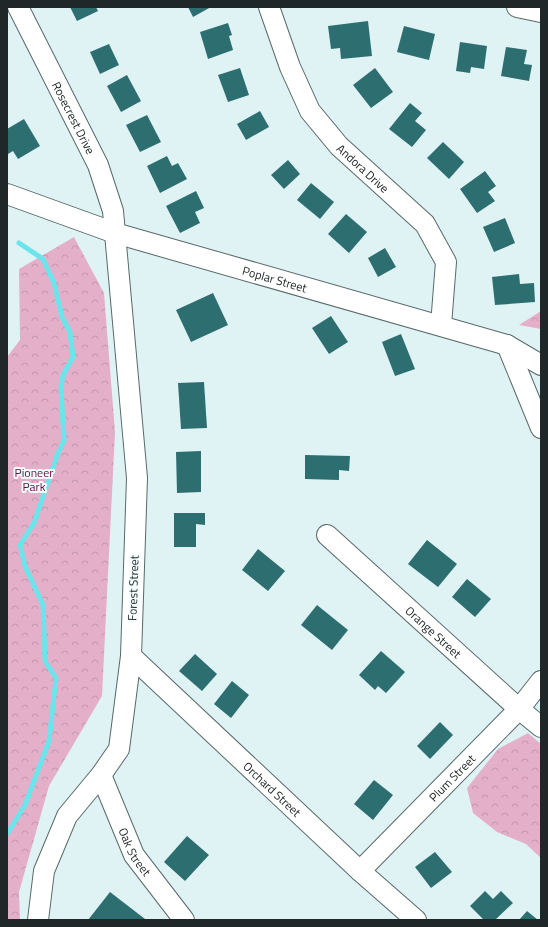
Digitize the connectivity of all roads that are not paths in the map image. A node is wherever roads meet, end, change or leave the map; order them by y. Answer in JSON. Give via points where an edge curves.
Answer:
{"nodes":[{"id":1,"x":18,"y":7,"type":"edge"},
{"id":2,"x":269,"y":7,"type":"edge"},
{"id":3,"x":517,"y":7,"type":"edge"},
{"id":4,"x":541,"y":12,"type":"edge"},
{"id":5,"x":7,"y":194,"type":"edge"},
{"id":6,"x":115,"y":232,"type":"junction"},
{"id":7,"x":441,"y":325,"type":"junction"},
{"id":8,"x":507,"y":344,"type":"junction"},
{"id":9,"x":541,"y":365,"type":"edge"},
{"id":10,"x":541,"y":428,"type":"edge"},
{"id":11,"x":327,"y":535,"type":"dead end"},
{"id":12,"x":131,"y":656,"type":"junction"},
{"id":13,"x":541,"y":681,"type":"edge"},
{"id":14,"x":519,"y":709,"type":"junction"},
{"id":15,"x":541,"y":727,"type":"edge"},
{"id":16,"x":101,"y":775,"type":"junction"},
{"id":17,"x":360,"y":871,"type":"junction"},
{"id":18,"x":38,"y":920,"type":"edge"},
{"id":19,"x":184,"y":920,"type":"edge"},
{"id":20,"x":416,"y":920,"type":"edge"}],
"edges":[{"from":1,"to":6,"type":"street","name":"Rosecrest Drive","via":[[98,165],[113,211]]},
{"from":2,"to":7,"type":"street","name":"Andora Drive","via":[[290,67],[310,111],[339,146],[425,224],[439,249],[446,262]]},
{"from":3,"to":4,"type":"street"},
{"from":5,"to":6,"type":"street","name":"Poplar Street"},
{"from":6,"to":7,"type":"street","name":"Poplar Street"},
{"from":6,"to":12,"type":"street","name":"Forest Street","via":[[137,478]]},
{"from":7,"to":8,"type":"street","name":"Poplar Street"},
{"from":8,"to":9,"type":"street","name":"Poplar Street"},
{"from":8,"to":10,"type":"street"},
{"from":11,"to":14,"type":"street","name":"Orange Street"},
{"from":12,"to":16,"type":"street","name":"Forest Street","via":[[119,749]]},
{"from":12,"to":17,"type":"street","name":"Orchard Street"},
{"from":13,"to":14,"type":"street","name":"Plum Street"},
{"from":14,"to":15,"type":"street","name":"Orange Street"},
{"from":14,"to":17,"type":"street","name":"Plum Street"},
{"from":16,"to":18,"type":"street","name":"Forest Street","via":[[67,816],[44,871]]},
{"from":16,"to":19,"type":"street","name":"Oak Street","via":[[134,855]]},
{"from":17,"to":20,"type":"street","name":"Orchard Street"}]}
